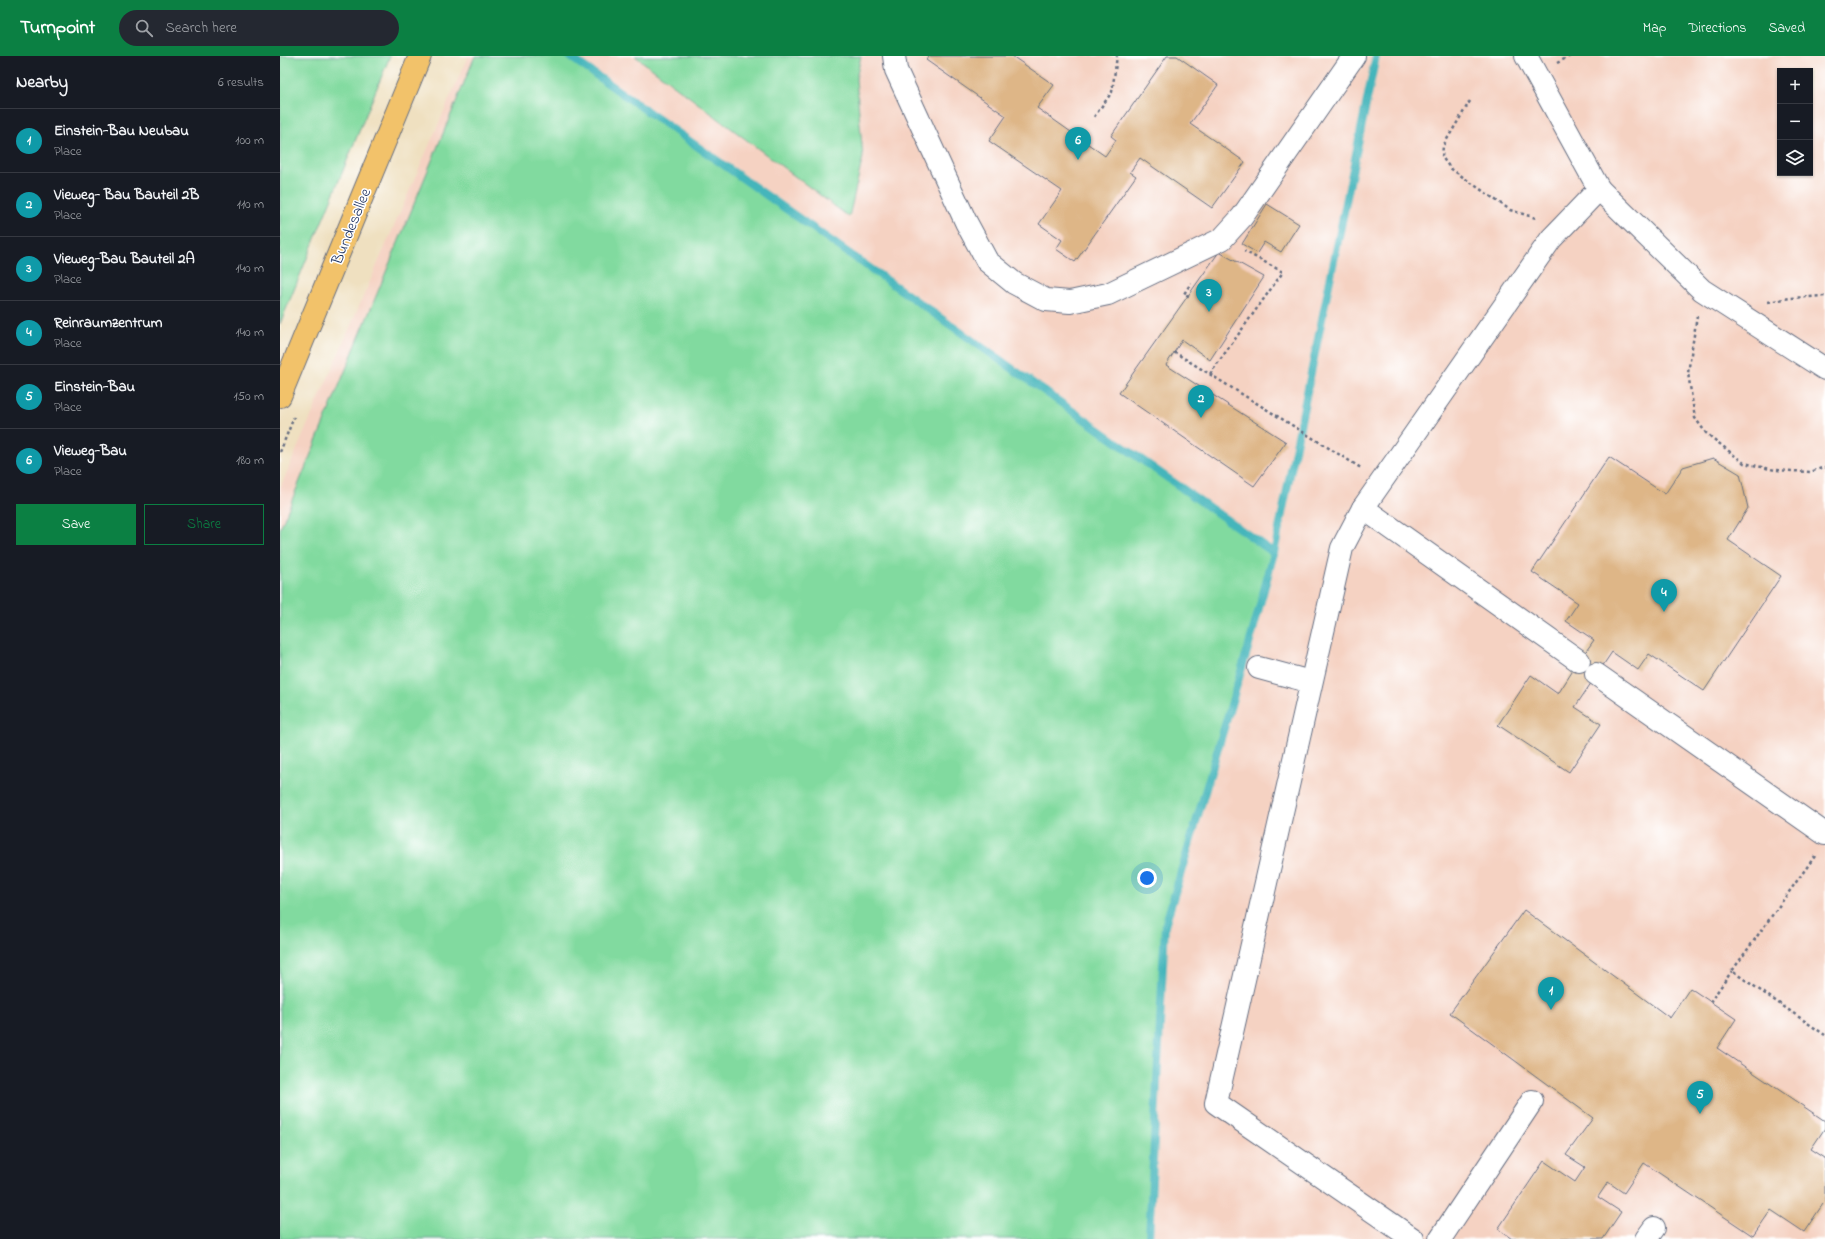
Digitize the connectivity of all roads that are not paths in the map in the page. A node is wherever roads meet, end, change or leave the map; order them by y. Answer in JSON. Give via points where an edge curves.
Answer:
{"nodes":[{"id":1,"x":420,"y":56,"type":"edge"},
{"id":2,"x":894,"y":56,"type":"edge"},
{"id":3,"x":1354,"y":56,"type":"edge"},
{"id":4,"x":1526,"y":56,"type":"edge"},
{"id":5,"x":1599,"y":189,"type":"junction"},
{"id":6,"x":1825,"y":369,"type":"edge"},
{"id":7,"x":280,"y":396,"type":"edge"},
{"id":8,"x":1363,"y":508,"type":"junction"},
{"id":9,"x":1579,"y":661,"type":"dead end"},
{"id":10,"x":1259,"y":668,"type":"dead end"},
{"id":11,"x":1596,"y":674,"type":"dead end"},
{"id":12,"x":1311,"y":682,"type":"junction"},
{"id":13,"x":1825,"y":834,"type":"edge"},
{"id":14,"x":1532,"y":1101,"type":"dead end"},
{"id":15,"x":1413,"y":1239,"type":"edge"},
{"id":16,"x":1440,"y":1239,"type":"edge"}],
"edges":[{"from":1,"to":7,"type":"main road","name":"Bundesallee"},
{"from":2,"to":3,"type":"lane","via":[[896,70],[966,222],[987,261],[1014,283],[1046,300],[1070,302],[1108,294],[1222,239],[1242,216]]},
{"from":4,"to":5,"type":"lane"},
{"from":5,"to":6,"type":"lane","via":[[1702,290]]},
{"from":5,"to":8,"type":"lane","via":[[1551,239]]},
{"from":8,"to":9,"type":"lane"},
{"from":8,"to":12,"type":"lane","via":[[1342,548]]},
{"from":10,"to":12,"type":"lane"},
{"from":11,"to":13,"type":"lane"},
{"from":12,"to":15,"type":"lane","via":[[1216,1103]]},
{"from":14,"to":16,"type":"lane"}]}
